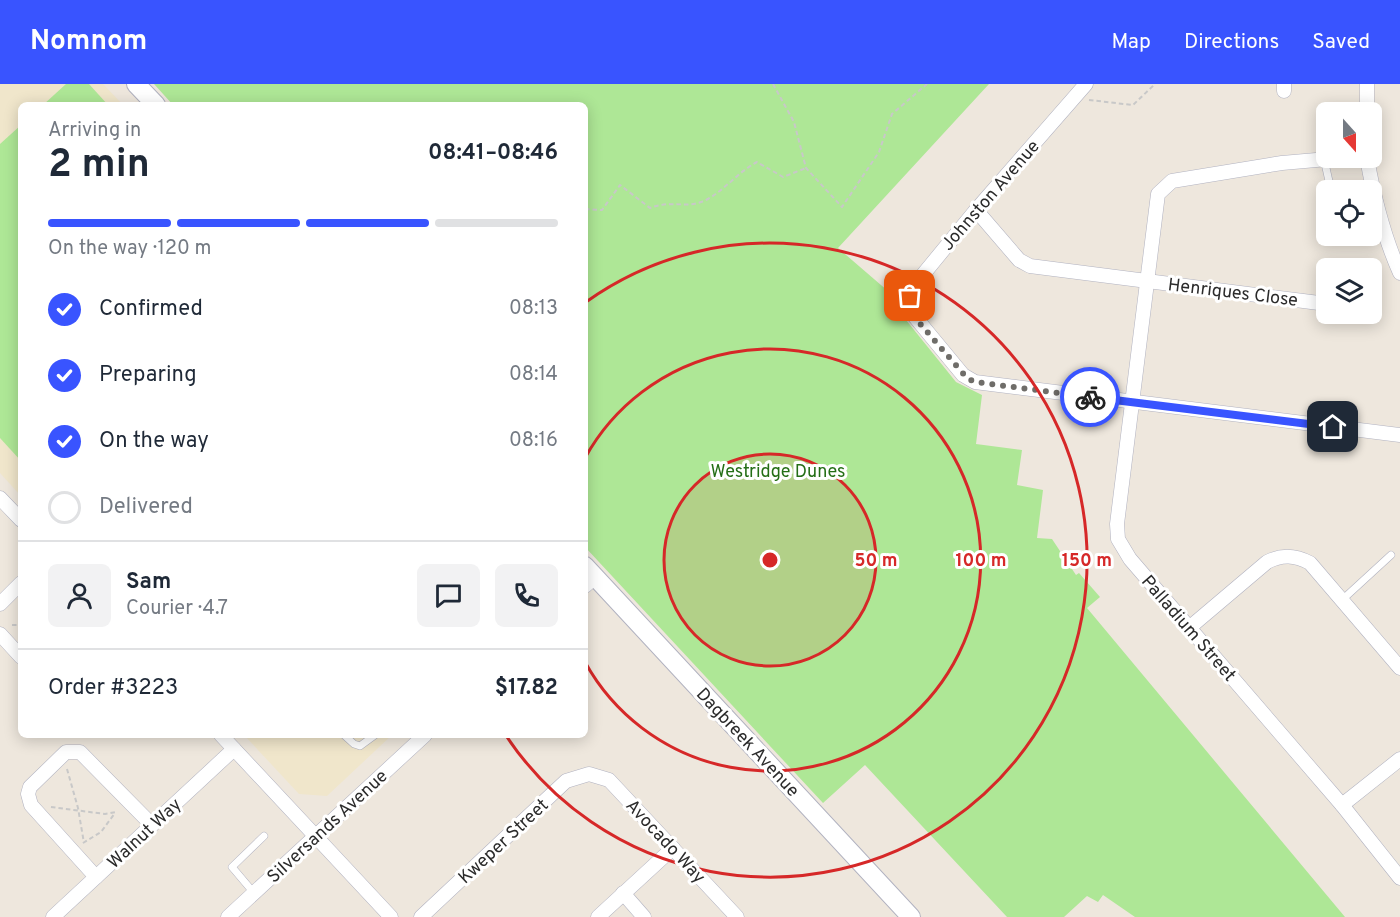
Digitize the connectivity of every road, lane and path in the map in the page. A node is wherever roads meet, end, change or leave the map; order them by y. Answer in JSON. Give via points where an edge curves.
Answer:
{"nodes":[{"id":1,"x":136,"y":84,"type":"edge"},
{"id":2,"x":773,"y":84,"type":"edge"},
{"id":3,"x":927,"y":84,"type":"edge"},
{"id":4,"x":1086,"y":84,"type":"edge"},
{"id":5,"x":1155,"y":84,"type":"edge"},
{"id":6,"x":1367,"y":84,"type":"edge"},
{"id":7,"x":1074,"y":98,"type":"junction"},
{"id":8,"x":153,"y":102,"type":"edge"},
{"id":9,"x":1367,"y":102,"type":"edge"},
{"id":10,"x":1316,"y":160,"type":"edge"},
{"id":11,"x":806,"y":168,"type":"junction"},
{"id":12,"x":1369,"y":168,"type":"edge"},
{"id":13,"x":588,"y":209,"type":"edge"},
{"id":14,"x":976,"y":210,"type":"junction"},
{"id":15,"x":1400,"y":273,"type":"edge"},
{"id":16,"x":1146,"y":281,"type":"junction"},
{"id":17,"x":1316,"y":303,"type":"edge"},
{"id":18,"x":1131,"y":402,"type":"junction"},
{"id":19,"x":1400,"y":435,"type":"edge"},
{"id":20,"x":0,"y":498,"type":"edge"},
{"id":21,"x":18,"y":517,"type":"edge"},
{"id":22,"x":1391,"y":555,"type":"dead end"},
{"id":23,"x":588,"y":577,"type":"edge"},
{"id":24,"x":18,"y":587,"type":"edge"},
{"id":25,"x":1341,"y":600,"type":"junction"},
{"id":26,"x":0,"y":604,"type":"edge"},
{"id":27,"x":1189,"y":628,"type":"junction"},
{"id":28,"x":0,"y":634,"type":"edge"},
{"id":29,"x":18,"y":654,"type":"edge"},
{"id":30,"x":1400,"y":668,"type":"edge"},
{"id":31,"x":224,"y":738,"type":"edge"},
{"id":32,"x":347,"y":738,"type":"edge"},
{"id":33,"x":371,"y":738,"type":"edge"},
{"id":34,"x":422,"y":738,"type":"edge"},
{"id":35,"x":234,"y":750,"type":"junction"},
{"id":36,"x":66,"y":752,"type":"junction"},
{"id":37,"x":1400,"y":759,"type":"edge"},
{"id":38,"x":589,"y":774,"type":"joint"},
{"id":39,"x":128,"y":801,"type":"junction"},
{"id":40,"x":32,"y":805,"type":"junction"},
{"id":41,"x":1342,"y":805,"type":"junction"},
{"id":42,"x":78,"y":808,"type":"junction"},
{"id":43,"x":116,"y":812,"type":"junction"},
{"id":44,"x":152,"y":825,"type":"junction"},
{"id":45,"x":264,"y":836,"type":"dead end"},
{"id":46,"x":316,"y":836,"type":"junction"},
{"id":47,"x":78,"y":847,"type":"junction"},
{"id":48,"x":673,"y":848,"type":"junction"},
{"id":49,"x":96,"y":877,"type":"junction"},
{"id":50,"x":1400,"y":878,"type":"edge"},
{"id":51,"x":254,"y":893,"type":"junction"},
{"id":52,"x":622,"y":893,"type":"junction"},
{"id":53,"x":53,"y":917,"type":"edge"},
{"id":54,"x":228,"y":917,"type":"edge"},
{"id":55,"x":391,"y":917,"type":"edge"},
{"id":56,"x":421,"y":917,"type":"edge"},
{"id":57,"x":598,"y":917,"type":"edge"},
{"id":58,"x":644,"y":917,"type":"edge"},
{"id":59,"x":737,"y":917,"type":"edge"},
{"id":60,"x":911,"y":917,"type":"edge"}],
"edges":[{"from":1,"to":8,"type":"street"},
{"from":2,"to":11,"type":"path","via":[[794,122]]},
{"from":3,"to":11,"type":"path","via":[[892,114],[879,153],[842,207]]},
{"from":4,"to":7,"type":"street","name":"Johnston Avenue"},
{"from":5,"to":7,"type":"path","via":[[1133,105]]},
{"from":6,"to":9,"type":"street"},
{"from":7,"to":14,"type":"street","name":"Johnston Avenue"},
{"from":10,"to":16,"type":"street","name":"Palladium Street","via":[[1166,184],[1156,200]]},
{"from":11,"to":13,"type":"path","via":[[783,177],[758,162],[739,171],[714,196],[698,204],[664,202],[650,208],[620,185],[602,210]]},
{"from":12,"to":15,"type":"street","via":[[1377,211]]},
{"from":14,"to":16,"type":"street","name":"Henriques Close","via":[[1023,264]]},
{"from":14,"to":18,"type":"street","name":"Johnston Avenue","via":[[912,288],[910,312],[963,375],[975,382]]},
{"from":16,"to":17,"type":"street","name":"Henriques Close"},
{"from":16,"to":18,"type":"street","name":"Palladium Street"},
{"from":18,"to":19,"type":"street","name":"Johnston Avenue"},
{"from":18,"to":27,"type":"street","name":"Palladium Street","via":[[1118,539],[1130,559]]},
{"from":20,"to":21,"type":"street"},
{"from":22,"to":25,"type":"lane"},
{"from":23,"to":60,"type":"street","name":"Dagbreek Avenue"},
{"from":24,"to":26,"type":"street"},
{"from":25,"to":27,"type":"street","via":[[1310,563],[1299,557],[1275,558]]},
{"from":25,"to":30,"type":"street"},
{"from":27,"to":41,"type":"street","name":"Palladium Street"},
{"from":28,"to":29,"type":"street"},
{"from":31,"to":35,"type":"street"},
{"from":32,"to":33,"type":"lane","via":[[360,746]]},
{"from":34,"to":46,"type":"street","name":"Silversands Avenue"},
{"from":35,"to":44,"type":"street","name":"Walnut Way"},
{"from":35,"to":46,"type":"street"},
{"from":36,"to":39,"type":"street","via":[[80,752]]},
{"from":36,"to":40,"type":"street","via":[[30,787]]},
{"from":36,"to":42,"type":"path","via":[[64,762]]},
{"from":37,"to":41,"type":"street"},
{"from":38,"to":48,"type":"street","name":"Avocado Way","via":[[609,780]]},
{"from":38,"to":56,"type":"street","name":"Kweper Street","via":[[566,781]]},
{"from":39,"to":43,"type":"path"},
{"from":39,"to":44,"type":"street"},
{"from":40,"to":42,"type":"path"},
{"from":40,"to":47,"type":"street"},
{"from":41,"to":50,"type":"street","name":"Palladium Street"},
{"from":42,"to":43,"type":"path","via":[[105,814]]},
{"from":42,"to":47,"type":"path"},
{"from":43,"to":47,"type":"path","via":[[101,832]]},
{"from":44,"to":49,"type":"street","name":"Walnut Way"},
{"from":45,"to":51,"type":"lane","via":[[232,867]]},
{"from":46,"to":51,"type":"street","name":"Silversands Avenue"},
{"from":46,"to":55,"type":"street"},
{"from":47,"to":49,"type":"street"},
{"from":48,"to":52,"type":"street"},
{"from":48,"to":59,"type":"street","name":"Avocado Way"},
{"from":49,"to":53,"type":"street","name":"Walnut Way"},
{"from":51,"to":54,"type":"street","name":"Silversands Avenue"},
{"from":52,"to":57,"type":"street"},
{"from":52,"to":58,"type":"street"}]}
